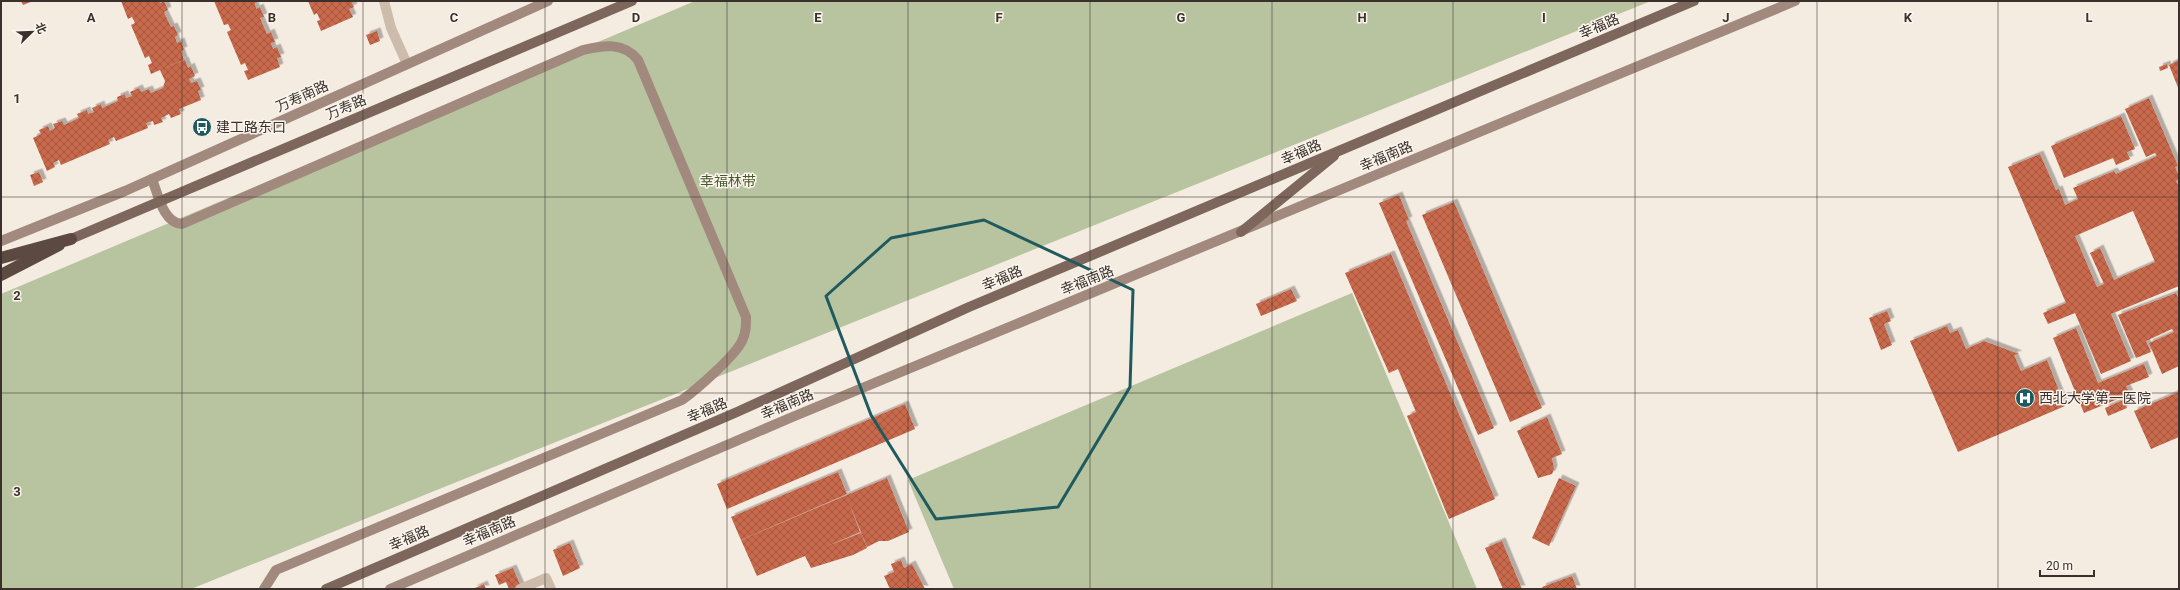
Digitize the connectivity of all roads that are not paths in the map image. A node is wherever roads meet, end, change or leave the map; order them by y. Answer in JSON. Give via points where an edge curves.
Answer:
{"nodes":[{"id":1,"x":384,"y":1,"type":"edge"},
{"id":2,"x":548,"y":1,"type":"edge"},
{"id":3,"x":632,"y":1,"type":"edge"},
{"id":4,"x":1694,"y":1,"type":"edge"},
{"id":5,"x":1795,"y":1,"type":"edge"},
{"id":6,"x":407,"y":64,"type":"junction"},
{"id":7,"x":1343,"y":149,"type":"junction"},
{"id":8,"x":152,"y":179,"type":"junction"},
{"id":9,"x":1240,"y":232,"type":"junction"},
{"id":10,"x":71,"y":239,"type":"junction"},
{"id":11,"x":1,"y":241,"type":"edge"},
{"id":12,"x":1,"y":258,"type":"edge"},
{"id":13,"x":1,"y":275,"type":"edge"},
{"id":14,"x":264,"y":589,"type":"edge"},
{"id":15,"x":326,"y":589,"type":"edge"},
{"id":16,"x":390,"y":589,"type":"edge"},
{"id":17,"x":520,"y":589,"type":"edge"},
{"id":18,"x":551,"y":589,"type":"edge"}],
"edges":[{"from":1,"to":6,"type":"street","via":[[391,28]]},
{"from":2,"to":6,"type":"main road","name":"万寿南路"},
{"from":3,"to":10,"type":"main road","name":"万寿路","bridge":true},
{"from":4,"to":7,"type":"main road","name":"幸福路"},
{"from":5,"to":9,"type":"main road","name":"幸福南路"},
{"from":6,"to":8,"type":"main road","name":"万寿南路"},
{"from":7,"to":9,"type":"main road"},
{"from":7,"to":15,"type":"main road","name":"幸福路","via":[[969,307],[737,412]]},
{"from":8,"to":11,"type":"main road","name":"万寿南路"},
{"from":8,"to":14,"type":"main road","via":[[169,219],[176,224],[182,224],[583,50],[602,45],[619,47],[631,51],[638,60],[746,317],[746,330],[741,343],[699,388],[682,400],[276,570]]},
{"from":9,"to":16,"type":"main road","name":"幸福南路","via":[[790,418]]},
{"from":10,"to":12,"type":"highway","bridge":true},
{"from":10,"to":13,"type":"highway","bridge":true},
{"from":17,"to":18,"type":"street","via":[[546,578]]}]}
